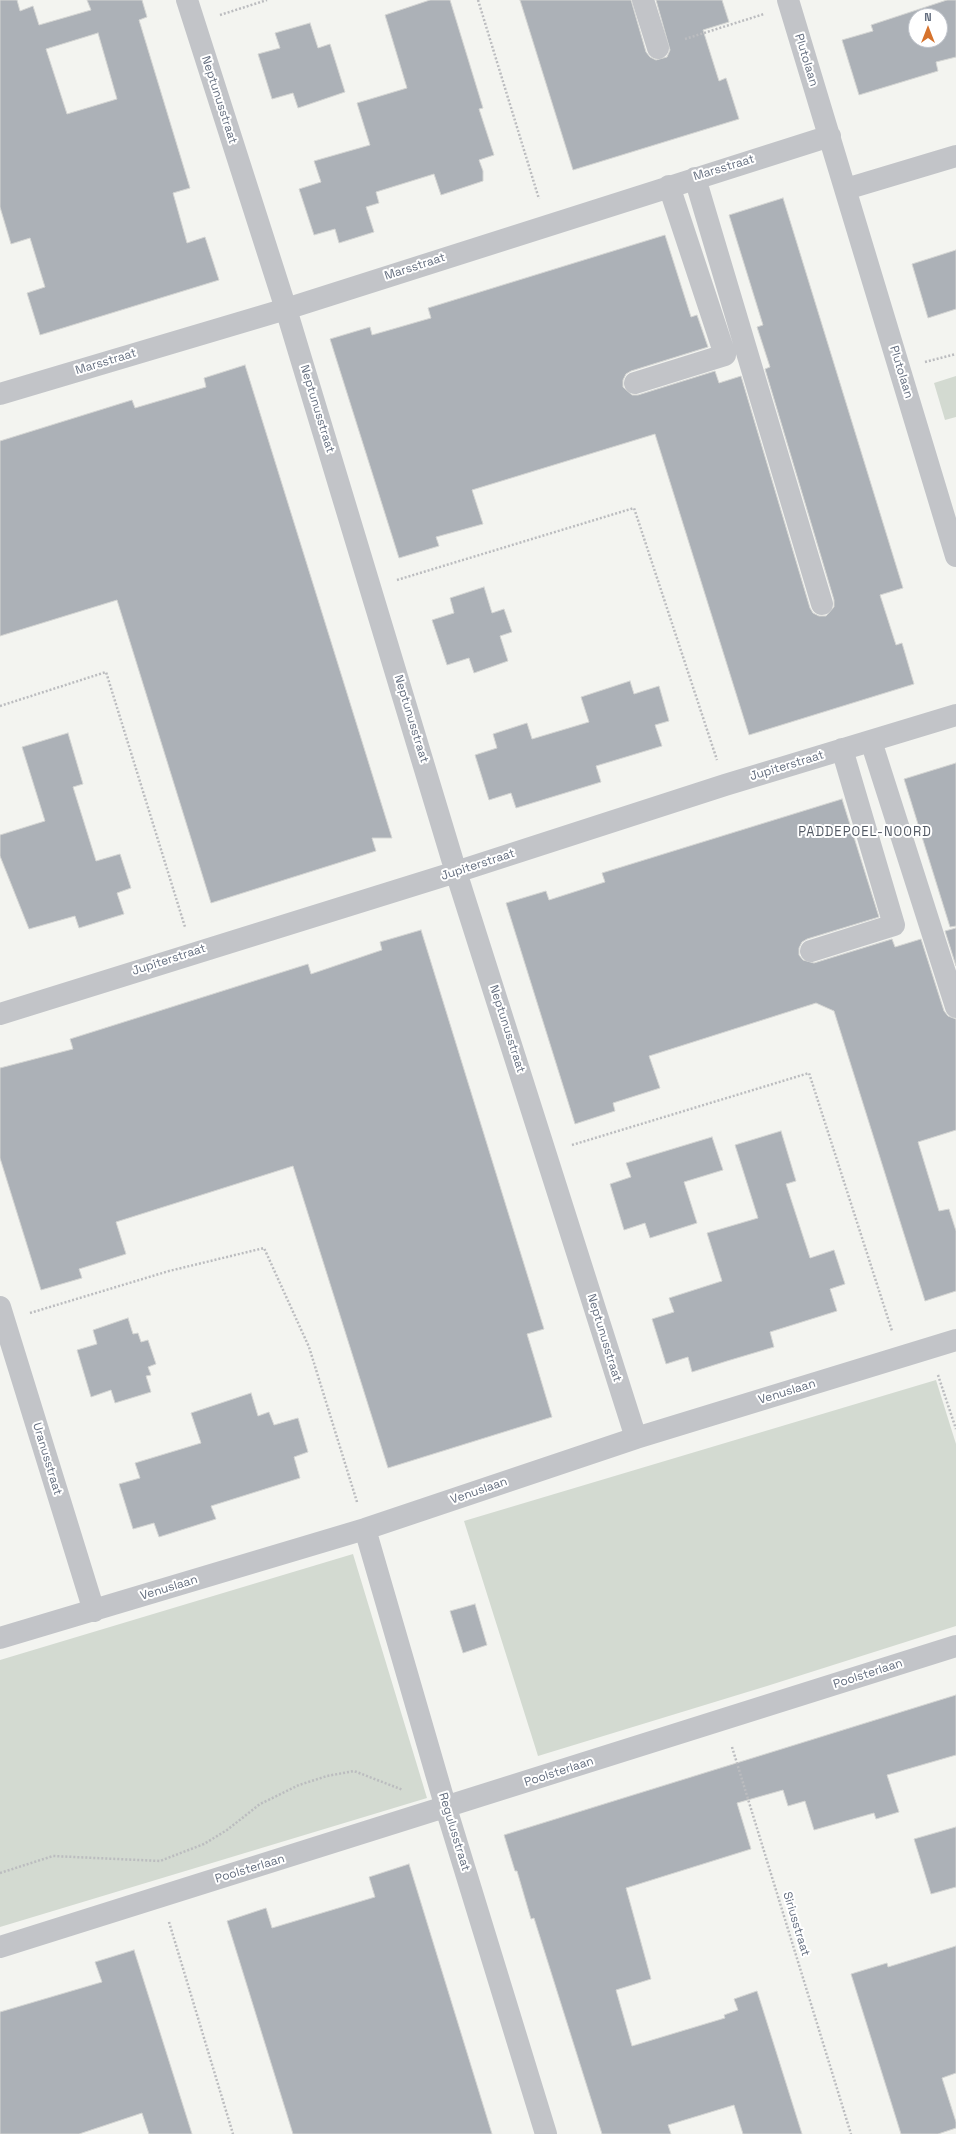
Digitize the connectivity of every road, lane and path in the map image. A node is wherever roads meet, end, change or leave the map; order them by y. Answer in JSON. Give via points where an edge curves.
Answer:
{"nodes":[{"id":1,"x":187,"y":0,"type":"edge"},
{"id":2,"x":267,"y":0,"type":"edge"},
{"id":3,"x":478,"y":0,"type":"edge"},
{"id":4,"x":643,"y":0,"type":"edge"},
{"id":5,"x":788,"y":3,"type":"edge"},
{"id":6,"x":194,"y":23,"type":"junction"},
{"id":7,"x":658,"y":48,"type":"joint"},
{"id":8,"x":830,"y":136,"type":"junction"},
{"id":9,"x":956,"y":156,"type":"edge"},
{"id":10,"x":695,"y":178,"type":"junction"},
{"id":11,"x":669,"y":186,"type":"junction"},
{"id":12,"x":846,"y":189,"type":"junction"},
{"id":13,"x":546,"y":224,"type":"junction"},
{"id":14,"x":286,"y":309,"type":"junction"},
{"id":15,"x":635,"y":383,"type":"dead end"},
{"id":16,"x":0,"y":394,"type":"edge"},
{"id":17,"x":956,"y":556,"type":"edge"},
{"id":18,"x":372,"y":587,"type":"junction"},
{"id":19,"x":822,"y":604,"type":"dead end"},
{"id":20,"x":0,"y":706,"type":"edge"},
{"id":21,"x":956,"y":715,"type":"edge"},
{"id":22,"x":871,"y":741,"type":"junction"},
{"id":23,"x":842,"y":749,"type":"junction"},
{"id":24,"x":725,"y":785,"type":"junction"},
{"id":25,"x":456,"y":872,"type":"junction"},
{"id":26,"x":811,"y":951,"type":"dead end"},
{"id":27,"x":193,"y":952,"type":"junction"},
{"id":28,"x":956,"y":1007,"type":"edge"},
{"id":29,"x":0,"y":1014,"type":"edge"},
{"id":30,"x":546,"y":1152,"type":"junction"},
{"id":31,"x":2,"y":1314,"type":"edge"},
{"id":32,"x":956,"y":1340,"type":"edge"},
{"id":33,"x":930,"y":1348,"type":"junction"},
{"id":34,"x":900,"y":1357,"type":"junction"},
{"id":35,"x":956,"y":1429,"type":"edge"},
{"id":36,"x":636,"y":1438,"type":"junction"},
{"id":37,"x":365,"y":1529,"type":"junction"},
{"id":38,"x":94,"y":1611,"type":"junction"},
{"id":39,"x":0,"y":1638,"type":"edge"},
{"id":40,"x":956,"y":1646,"type":"edge"},
{"id":41,"x":724,"y":1720,"type":"junction"},
{"id":42,"x":446,"y":1808,"type":"junction"},
{"id":43,"x":0,"y":1874,"type":"edge"},
{"id":44,"x":161,"y":1897,"type":"junction"},
{"id":45,"x":0,"y":1947,"type":"edge"},
{"id":46,"x":233,"y":2134,"type":"edge"},
{"id":47,"x":546,"y":2134,"type":"edge"},
{"id":48,"x":851,"y":2134,"type":"edge"}],
"edges":[{"from":1,"to":6,"type":"street","name":"Neptunusstraat"},
{"from":2,"to":6,"type":"path"},
{"from":3,"to":13,"type":"path"},
{"from":4,"to":7,"type":"street"},
{"from":5,"to":7,"type":"path"},
{"from":5,"to":8,"type":"street","name":"Plutolaan"},
{"from":6,"to":14,"type":"street","name":"Neptunusstraat"},
{"from":8,"to":10,"type":"street","name":"Marsstraat"},
{"from":8,"to":12,"type":"street","name":"Plutolaan"},
{"from":9,"to":12,"type":"street"},
{"from":10,"to":11,"type":"street","name":"Marsstraat"},
{"from":10,"to":19,"type":"street"},
{"from":11,"to":13,"type":"street","name":"Marsstraat"},
{"from":11,"to":15,"type":"street","via":[[724,355]]},
{"from":12,"to":17,"type":"street","name":"Plutolaan"},
{"from":13,"to":14,"type":"street","name":"Marsstraat"},
{"from":14,"to":16,"type":"street","name":"Marsstraat"},
{"from":14,"to":18,"type":"street","name":"Neptunusstraat"},
{"from":18,"to":24,"type":"path","via":[[634,508]]},
{"from":18,"to":25,"type":"street","name":"Neptunusstraat"},
{"from":20,"to":27,"type":"path","via":[[106,672]]},
{"from":21,"to":22,"type":"street","name":"Jupiterstraat"},
{"from":22,"to":23,"type":"street","name":"Jupiterstraat"},
{"from":22,"to":28,"type":"street"},
{"from":23,"to":24,"type":"street","name":"Jupiterstraat"},
{"from":23,"to":26,"type":"street","via":[[894,925]]},
{"from":24,"to":25,"type":"street","name":"Jupiterstraat"},
{"from":25,"to":27,"type":"street","name":"Jupiterstraat"},
{"from":25,"to":30,"type":"street","name":"Neptunusstraat"},
{"from":27,"to":29,"type":"street","name":"Jupiterstraat"},
{"from":30,"to":34,"type":"path","via":[[809,1073]]},
{"from":30,"to":36,"type":"street","name":"Neptunusstraat"},
{"from":31,"to":37,"type":"path","via":[[264,1248],[309,1347]]},
{"from":31,"to":38,"type":"street","name":"Uranusstraat"},
{"from":32,"to":33,"type":"street","name":"Venuslaan"},
{"from":33,"to":34,"type":"street","name":"Venuslaan"},
{"from":33,"to":35,"type":"path"},
{"from":34,"to":36,"type":"street","name":"Venuslaan"},
{"from":36,"to":37,"type":"street","name":"Venuslaan"},
{"from":37,"to":38,"type":"street","name":"Venuslaan"},
{"from":37,"to":42,"type":"street","name":"Regulusstraat"},
{"from":38,"to":39,"type":"street","name":"Venuslaan"},
{"from":40,"to":41,"type":"street","name":"Poolsterlaan"},
{"from":41,"to":42,"type":"street","name":"Poolsterlaan"},
{"from":41,"to":48,"type":"path","name":"Siriusstraat"},
{"from":42,"to":43,"type":"path","via":[[368,1776],[347,1772],[299,1785],[260,1804],[204,1844],[160,1861],[53,1856]]},
{"from":42,"to":44,"type":"street","name":"Poolsterlaan"},
{"from":42,"to":47,"type":"street","name":"Regulusstraat"},
{"from":44,"to":45,"type":"street","name":"Poolsterlaan"},
{"from":44,"to":46,"type":"path"}]}
